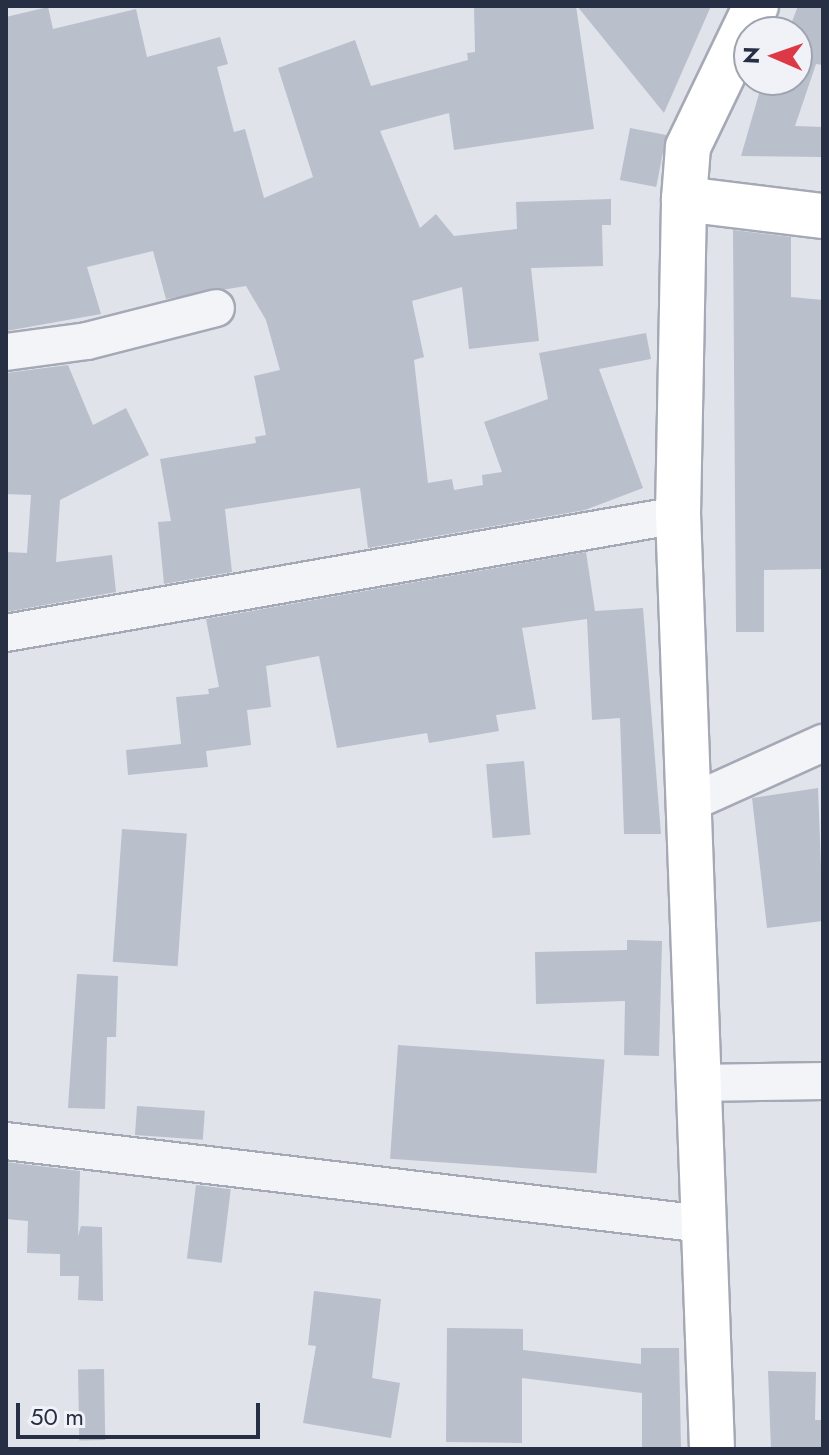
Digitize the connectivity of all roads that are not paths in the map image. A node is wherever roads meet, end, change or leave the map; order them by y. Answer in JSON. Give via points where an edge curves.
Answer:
{"nodes":[{"id":1,"x":756,"y":6,"type":"edge"},
{"id":2,"x":684,"y":199,"type":"junction"},
{"id":3,"x":823,"y":216,"type":"edge"},
{"id":4,"x":216,"y":308,"type":"dead end"},
{"id":5,"x":6,"y":352,"type":"edge"},
{"id":6,"x":678,"y":515,"type":"junction"},
{"id":7,"x":6,"y":633,"type":"edge"},
{"id":8,"x":823,"y":743,"type":"edge"},
{"id":9,"x":690,"y":803,"type":"junction"},
{"id":10,"x":823,"y":1081,"type":"edge"},
{"id":11,"x":697,"y":1083,"type":"junction"},
{"id":12,"x":6,"y":1141,"type":"edge"},
{"id":13,"x":703,"y":1224,"type":"junction"},
{"id":14,"x":712,"y":1449,"type":"edge"}],
"edges":[{"from":1,"to":2,"type":"main road","via":[[688,147]]},
{"from":2,"to":3,"type":"main road"},
{"from":2,"to":6,"type":"main road"},
{"from":4,"to":5,"type":"street","via":[[87,341]]},
{"from":6,"to":7,"type":"street"},
{"from":6,"to":9,"type":"main road"},
{"from":8,"to":9,"type":"street"},
{"from":9,"to":11,"type":"main road"},
{"from":10,"to":11,"type":"street"},
{"from":11,"to":13,"type":"main road"},
{"from":12,"to":13,"type":"street"},
{"from":13,"to":14,"type":"main road"}]}
